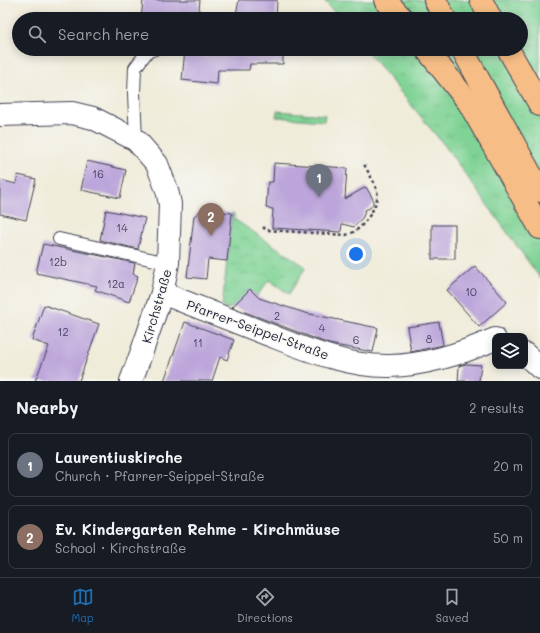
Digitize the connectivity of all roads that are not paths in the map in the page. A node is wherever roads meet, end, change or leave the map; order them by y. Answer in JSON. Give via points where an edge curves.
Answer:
{"nodes":[{"id":1,"x":385,"y":0,"type":"edge"},
{"id":2,"x":435,"y":0,"type":"edge"},
{"id":3,"x":480,"y":0,"type":"edge"},
{"id":4,"x":396,"y":12,"type":"edge"},
{"id":5,"x":441,"y":12,"type":"edge"},
{"id":6,"x":487,"y":12,"type":"edge"},
{"id":7,"x":144,"y":56,"type":"edge"},
{"id":8,"x":431,"y":56,"type":"edge"},
{"id":9,"x":466,"y":56,"type":"edge"},
{"id":10,"x":512,"y":56,"type":"edge"},
{"id":11,"x":540,"y":105,"type":"edge"},
{"id":12,"x":0,"y":115,"type":"edge"},
{"id":13,"x":136,"y":140,"type":"junction"},
{"id":14,"x":540,"y":191,"type":"edge"},
{"id":15,"x":540,"y":228,"type":"edge"},
{"id":16,"x":59,"y":239,"type":"dead end"},
{"id":17,"x":168,"y":263,"type":"junction"},
{"id":18,"x":162,"y":293,"type":"junction"},
{"id":19,"x":492,"y":340,"type":"edge"},
{"id":20,"x":528,"y":357,"type":"edge"},
{"id":21,"x":540,"y":368,"type":"edge"},
{"id":22,"x":131,"y":381,"type":"edge"}],
"edges":[{"from":1,"to":4,"type":"highway"},
{"from":2,"to":5,"type":"highway"},
{"from":3,"to":6,"type":"highway"},
{"from":7,"to":13,"type":"lane","via":[[135,68]]},
{"from":8,"to":15,"type":"highway","via":[[469,104]]},
{"from":9,"to":14,"type":"highway"},
{"from":10,"to":11,"type":"highway"},
{"from":12,"to":13,"type":"street","via":[[72,113],[93,118]]},
{"from":13,"to":17,"type":"street","name":"Kirchstraße","via":[[157,164],[167,190],[170,204]]},
{"from":16,"to":17,"type":"lane"},
{"from":17,"to":18,"type":"street","name":"Kirchstraße"},
{"from":18,"to":19,"type":"street","name":"Pfarrer-Seippel-Straße","via":[[311,351],[357,363],[389,366],[424,362],[457,354]]},
{"from":18,"to":22,"type":"street","name":"Kirchstraße"},
{"from":20,"to":21,"type":"street"}]}
